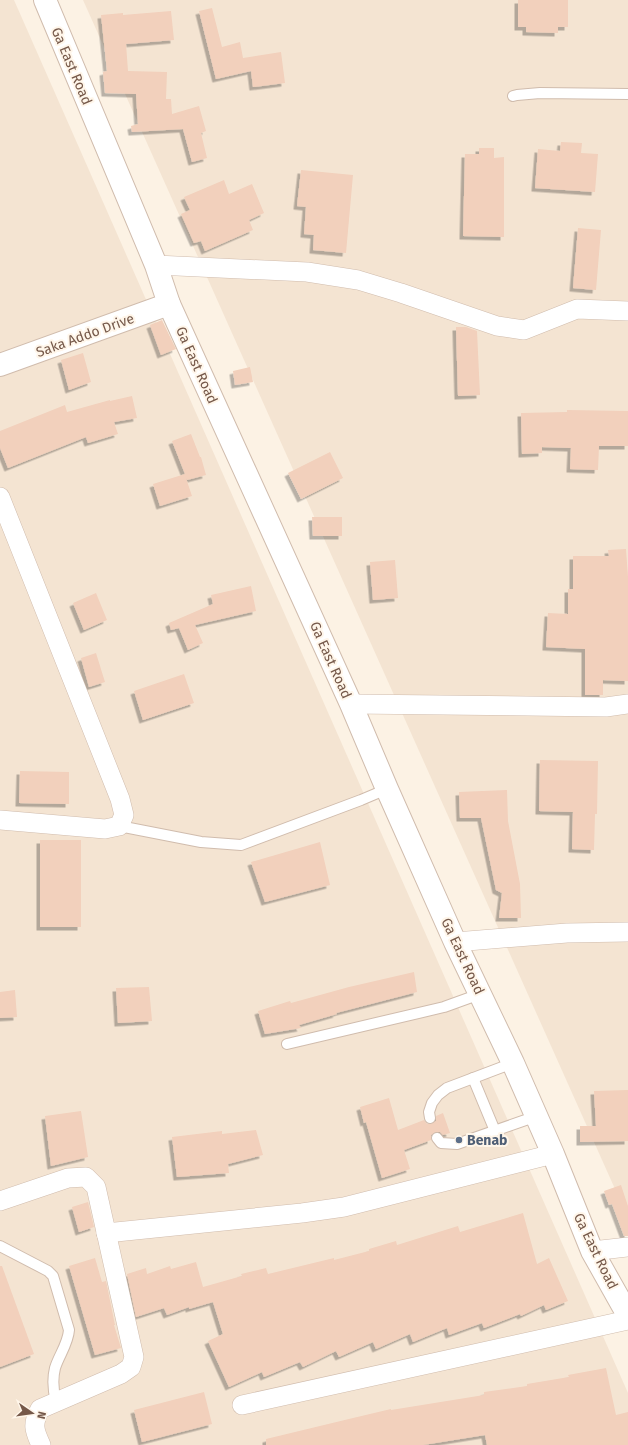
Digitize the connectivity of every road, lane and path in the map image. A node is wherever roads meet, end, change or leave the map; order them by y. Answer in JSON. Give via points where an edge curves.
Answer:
{"nodes":[{"id":1,"x":45,"y":0,"type":"edge"},
{"id":2,"x":628,"y":94,"type":"edge"},
{"id":3,"x":513,"y":96,"type":"dead end"},
{"id":4,"x":156,"y":265,"type":"junction"},
{"id":5,"x":169,"y":304,"type":"junction"},
{"id":6,"x":628,"y":310,"type":"edge"},
{"id":7,"x":0,"y":365,"type":"edge"},
{"id":8,"x":0,"y":497,"type":"edge"},
{"id":9,"x":351,"y":704,"type":"junction"},
{"id":10,"x":628,"y":704,"type":"edge"},
{"id":11,"x":387,"y":789,"type":"junction"},
{"id":12,"x":0,"y":820,"type":"edge"},
{"id":13,"x":119,"y":826,"type":"junction"},
{"id":14,"x":628,"y":932,"type":"edge"},
{"id":15,"x":455,"y":942,"type":"junction"},
{"id":16,"x":480,"y":994,"type":"junction"},
{"id":17,"x":287,"y":1044,"type":"dead end"},
{"id":18,"x":513,"y":1063,"type":"junction"},
{"id":19,"x":473,"y":1078,"type":"junction"},
{"id":20,"x":536,"y":1116,"type":"junction"},
{"id":21,"x":430,"y":1118,"type":"dead end"},
{"id":22,"x":495,"y":1131,"type":"junction"},
{"id":23,"x":437,"y":1138,"type":"dead end"},
{"id":24,"x":553,"y":1154,"type":"junction"},
{"id":25,"x":0,"y":1201,"type":"edge"},
{"id":26,"x":106,"y":1233,"type":"junction"},
{"id":27,"x":0,"y":1246,"type":"edge"},
{"id":28,"x":628,"y":1247,"type":"edge"},
{"id":29,"x":592,"y":1251,"type":"junction"},
{"id":30,"x":628,"y":1315,"type":"edge"},
{"id":31,"x":628,"y":1320,"type":"edge"},
{"id":32,"x":56,"y":1402,"type":"junction"},
{"id":33,"x":242,"y":1404,"type":"dead end"},
{"id":34,"x":41,"y":1445,"type":"edge"}],
"edges":[{"from":1,"to":4,"type":"street","name":"Ga East Road"},
{"from":2,"to":3,"type":"lane","via":[[540,93]]},
{"from":4,"to":5,"type":"street","name":"Ga East Road"},
{"from":4,"to":6,"type":"street","via":[[307,272],[358,280],[497,326],[524,330],[577,309]]},
{"from":5,"to":7,"type":"street","name":"Saka Addo Drive"},
{"from":5,"to":9,"type":"street","name":"Ga East Road"},
{"from":8,"to":13,"type":"street","via":[[120,799],[124,814]]},
{"from":9,"to":10,"type":"street","via":[[598,707]]},
{"from":9,"to":11,"type":"street","name":"Ga East Road"},
{"from":11,"to":13,"type":"lane","via":[[241,845],[201,842]]},
{"from":11,"to":15,"type":"street","name":"Ga East Road"},
{"from":12,"to":13,"type":"street","via":[[105,829]]},
{"from":14,"to":15,"type":"street","via":[[567,933]]},
{"from":15,"to":16,"type":"street","name":"Ga East Road"},
{"from":16,"to":17,"type":"lane","via":[[444,1007]]},
{"from":16,"to":18,"type":"street","name":"Ga East Road"},
{"from":18,"to":19,"type":"lane"},
{"from":18,"to":20,"type":"street","name":"Ga East Road"},
{"from":19,"to":21,"type":"lane","via":[[447,1088],[438,1095],[432,1103]]},
{"from":19,"to":22,"type":"lane"},
{"from":20,"to":22,"type":"lane"},
{"from":20,"to":24,"type":"street","name":"Ga East Road"},
{"from":22,"to":23,"type":"lane","via":[[457,1144],[441,1143]]},
{"from":24,"to":26,"type":"street","via":[[344,1207]]},
{"from":24,"to":29,"type":"street","name":"Ga East Road"},
{"from":25,"to":26,"type":"street","via":[[68,1178],[86,1177],[96,1187]]},
{"from":26,"to":32,"type":"street","via":[[134,1357],[130,1367],[121,1374]]},
{"from":27,"to":32,"type":"lane","via":[[53,1276],[69,1330],[55,1368],[53,1388]]},
{"from":28,"to":29,"type":"street"},
{"from":29,"to":30,"type":"street","name":"Ga East Road"},
{"from":31,"to":33,"type":"street"},
{"from":32,"to":34,"type":"street","via":[[40,1409],[34,1420]]}]}
